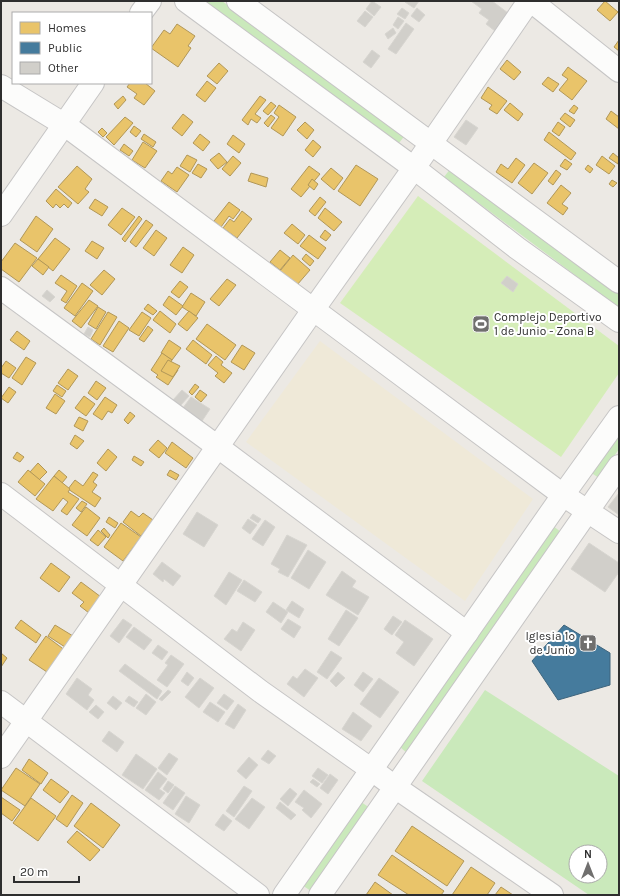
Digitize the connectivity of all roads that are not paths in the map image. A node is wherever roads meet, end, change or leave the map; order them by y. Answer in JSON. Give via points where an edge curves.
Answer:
{"nodes":[{"id":1,"x":150,"y":1,"type":"edge"},
{"id":2,"x":186,"y":1,"type":"edge"},
{"id":3,"x":238,"y":1,"type":"edge"},
{"id":4,"x":530,"y":1,"type":"edge"},
{"id":5,"x":142,"y":12,"type":"edge"},
{"id":6,"x":619,"y":71,"type":"edge"},
{"id":7,"x":92,"y":84,"type":"edge"},
{"id":8,"x":1,"y":86,"type":"edge"},
{"id":9,"x":65,"y":125,"type":"junction"},
{"id":10,"x":431,"y":143,"type":"junction"},
{"id":11,"x":414,"y":168,"type":"junction"},
{"id":12,"x":1,"y":215,"type":"edge"},
{"id":13,"x":619,"y":282,"type":"edge"},
{"id":14,"x":1,"y":288,"type":"edge"},
{"id":15,"x":313,"y":310,"type":"junction"},
{"id":16,"x":619,"y":321,"type":"edge"},
{"id":17,"x":619,"y":417,"type":"edge"},
{"id":18,"x":218,"y":447,"type":"junction"},
{"id":19,"x":619,"y":466,"type":"edge"},
{"id":20,"x":1,"y":494,"type":"edge"},
{"id":21,"x":563,"y":495,"type":"junction"},
{"id":22,"x":587,"y":510,"type":"junction"},
{"id":23,"x":619,"y":532,"type":"edge"},
{"id":24,"x":121,"y":584,"type":"junction"},
{"id":25,"x":467,"y":633,"type":"junction"},
{"id":26,"x":1,"y":702,"type":"edge"},
{"id":27,"x":26,"y":721,"type":"junction"},
{"id":28,"x":1,"y":757,"type":"edge"},
{"id":29,"x":372,"y":770,"type":"junction"},
{"id":30,"x":395,"y":787,"type":"junction"},
{"id":31,"x":258,"y":895,"type":"edge"},
{"id":32,"x":284,"y":895,"type":"edge"},
{"id":33,"x":320,"y":895,"type":"edge"},
{"id":34,"x":552,"y":895,"type":"edge"}],
"edges":[{"from":1,"to":5,"type":"street"},
{"from":2,"to":11,"type":"street"},
{"from":3,"to":10,"type":"street"},
{"from":4,"to":6,"type":"street"},
{"from":4,"to":10,"type":"street"},
{"from":7,"to":9,"type":"street"},
{"from":8,"to":9,"type":"street"},
{"from":9,"to":12,"type":"street"},
{"from":9,"to":15,"type":"street"},
{"from":10,"to":11,"type":"street"},
{"from":10,"to":13,"type":"street"},
{"from":11,"to":15,"type":"street"},
{"from":11,"to":16,"type":"street","via":[[517,248]]},
{"from":14,"to":18,"type":"street"},
{"from":15,"to":18,"type":"street"},
{"from":15,"to":21,"type":"street"},
{"from":17,"to":21,"type":"street"},
{"from":18,"to":24,"type":"street"},
{"from":18,"to":25,"type":"street"},
{"from":19,"to":22,"type":"street"},
{"from":20,"to":24,"type":"street"},
{"from":21,"to":22,"type":"street"},
{"from":21,"to":25,"type":"street"},
{"from":22,"to":23,"type":"street"},
{"from":22,"to":30,"type":"street"},
{"from":24,"to":27,"type":"street"},
{"from":24,"to":29,"type":"street","via":[[260,691]]},
{"from":25,"to":29,"type":"street"},
{"from":26,"to":27,"type":"street"},
{"from":27,"to":28,"type":"street"},
{"from":27,"to":31,"type":"street"},
{"from":29,"to":30,"type":"street"},
{"from":29,"to":32,"type":"street"},
{"from":30,"to":33,"type":"street"},
{"from":30,"to":34,"type":"street"}]}
